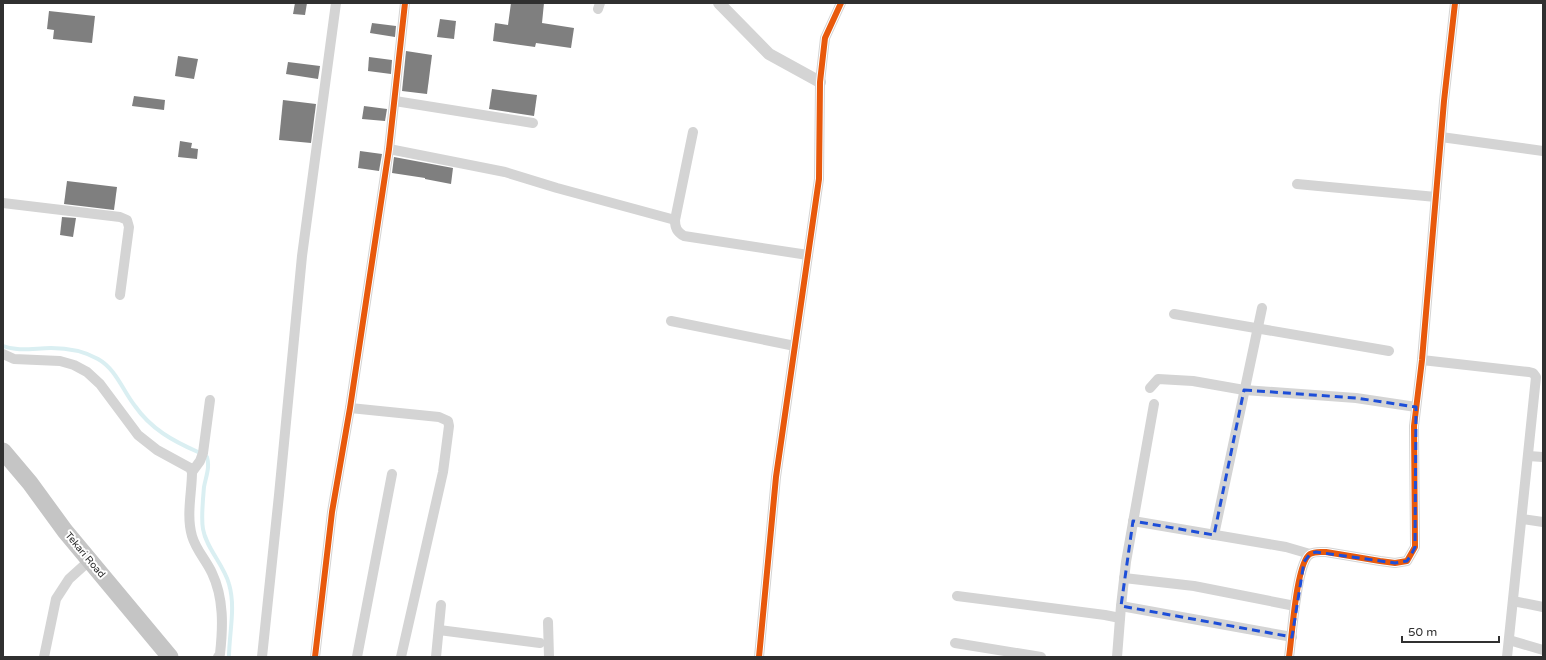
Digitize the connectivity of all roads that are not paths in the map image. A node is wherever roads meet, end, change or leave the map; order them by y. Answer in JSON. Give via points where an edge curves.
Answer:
{"nodes":[{"id":1,"x":336,"y":3,"type":"edge"},
{"id":2,"x":405,"y":3,"type":"edge"},
{"id":3,"x":719,"y":3,"type":"edge"},
{"id":4,"x":841,"y":3,"type":"edge"},
{"id":5,"x":1455,"y":3,"type":"edge"},
{"id":6,"x":820,"y":82,"type":"junction"},
{"id":7,"x":395,"y":101,"type":"junction"},
{"id":8,"x":533,"y":123,"type":"dead end"},
{"id":9,"x":693,"y":132,"type":"dead end"},
{"id":10,"x":1441,"y":137,"type":"junction"},
{"id":11,"x":389,"y":149,"type":"junction"},
{"id":12,"x":1543,"y":151,"type":"edge"},
{"id":13,"x":1297,"y":184,"type":"dead end"},
{"id":14,"x":1436,"y":197,"type":"junction"},
{"id":15,"x":3,"y":203,"type":"edge"},
{"id":16,"x":676,"y":220,"type":"junction"},
{"id":17,"x":808,"y":254,"type":"junction"},
{"id":18,"x":120,"y":296,"type":"dead end"},
{"id":19,"x":1262,"y":308,"type":"dead end"},
{"id":20,"x":1174,"y":314,"type":"dead end"},
{"id":21,"x":671,"y":321,"type":"dead end"},
{"id":22,"x":1257,"y":328,"type":"junction"},
{"id":23,"x":795,"y":346,"type":"junction"},
{"id":24,"x":1389,"y":351,"type":"dead end"},
{"id":25,"x":3,"y":354,"type":"edge"},
{"id":26,"x":1422,"y":360,"type":"junction"},
{"id":27,"x":1150,"y":388,"type":"dead end"},
{"id":28,"x":1244,"y":390,"type":"junction"},
{"id":29,"x":210,"y":400,"type":"dead end"},
{"id":30,"x":1539,"y":403,"type":"edge"},
{"id":31,"x":1154,"y":404,"type":"dead end"},
{"id":32,"x":1416,"y":407,"type":"junction"},
{"id":33,"x":350,"y":408,"type":"junction"},
{"id":34,"x":3,"y":451,"type":"edge"},
{"id":35,"x":1528,"y":456,"type":"junction"},
{"id":36,"x":1543,"y":458,"type":"edge"},
{"id":37,"x":192,"y":472,"type":"junction"},
{"id":38,"x":392,"y":474,"type":"dead end"},
{"id":39,"x":1522,"y":519,"type":"junction"},
{"id":40,"x":1133,"y":521,"type":"junction"},
{"id":41,"x":1543,"y":522,"type":"edge"},
{"id":42,"x":1214,"y":535,"type":"junction"},
{"id":43,"x":1310,"y":554,"type":"junction"},
{"id":44,"x":90,"y":560,"type":"junction"},
{"id":45,"x":1124,"y":578,"type":"junction"},
{"id":46,"x":957,"y":596,"type":"dead end"},
{"id":47,"x":1513,"y":601,"type":"junction"},
{"id":48,"x":441,"y":605,"type":"dead end"},
{"id":49,"x":1121,"y":606,"type":"junction"},
{"id":50,"x":1295,"y":606,"type":"junction"},
{"id":51,"x":1543,"y":607,"type":"edge"},
{"id":52,"x":1120,"y":618,"type":"junction"},
{"id":53,"x":548,"y":622,"type":"dead end"},
{"id":54,"x":438,"y":630,"type":"junction"},
{"id":55,"x":1292,"y":636,"type":"junction"},
{"id":56,"x":1509,"y":640,"type":"junction"},
{"id":57,"x":540,"y":643,"type":"dead end"},
{"id":58,"x":955,"y":643,"type":"dead end"},
{"id":59,"x":1543,"y":650,"type":"edge"},
{"id":60,"x":166,"y":655,"type":"edge"},
{"id":61,"x":44,"y":657,"type":"edge"},
{"id":62,"x":218,"y":657,"type":"edge"},
{"id":63,"x":262,"y":657,"type":"edge"},
{"id":64,"x":314,"y":657,"type":"edge"},
{"id":65,"x":357,"y":657,"type":"edge"},
{"id":66,"x":401,"y":657,"type":"edge"},
{"id":67,"x":436,"y":657,"type":"edge"},
{"id":68,"x":549,"y":657,"type":"edge"},
{"id":69,"x":759,"y":657,"type":"edge"},
{"id":70,"x":1041,"y":657,"type":"edge"},
{"id":71,"x":1117,"y":657,"type":"edge"},
{"id":72,"x":1290,"y":657,"type":"edge"},
{"id":73,"x":1507,"y":657,"type":"edge"}],
"edges":[{"from":1,"to":63,"type":"street","via":[[302,256]]},
{"from":2,"to":7,"type":"street"},
{"from":3,"to":6,"type":"street","via":[[769,54]]},
{"from":4,"to":6,"type":"street","via":[[825,38]]},
{"from":5,"to":10,"type":"street"},
{"from":6,"to":17,"type":"street","via":[[819,179]]},
{"from":7,"to":8,"type":"street"},
{"from":7,"to":11,"type":"street"},
{"from":9,"to":16,"type":"street"},
{"from":10,"to":12,"type":"street"},
{"from":10,"to":14,"type":"street"},
{"from":11,"to":16,"type":"street","via":[[505,172]]},
{"from":11,"to":33,"type":"street"},
{"from":13,"to":14,"type":"street"},
{"from":14,"to":26,"type":"street"},
{"from":15,"to":18,"type":"street","via":[[120,217],[127,220],[129,227]]},
{"from":16,"to":17,"type":"street","via":[[677,230],[684,236]]},
{"from":17,"to":23,"type":"street"},
{"from":19,"to":22,"type":"street"},
{"from":20,"to":22,"type":"street"},
{"from":21,"to":23,"type":"street"},
{"from":22,"to":24,"type":"street"},
{"from":22,"to":28,"type":"street"},
{"from":23,"to":69,"type":"street","via":[[776,478]]},
{"from":25,"to":37,"type":"street","via":[[20,360],[60,361],[74,364],[87,372],[100,384],[138,435],[157,450],[188,466]]},
{"from":26,"to":30,"type":"street","via":[[1533,373],[1537,380]]},
{"from":26,"to":32,"type":"street"},
{"from":27,"to":28,"type":"street","via":[[1158,379],[1193,381]]},
{"from":28,"to":32,"type":"street","via":[[1356,398]]},
{"from":28,"to":42,"type":"street"},
{"from":29,"to":37,"type":"street","via":[[203,454]]},
{"from":30,"to":35,"type":"street"},
{"from":31,"to":40,"type":"street"},
{"from":32,"to":43,"type":"street","via":[[1416,546],[1407,561],[1395,563],[1326,552]]},
{"from":33,"to":64,"type":"street","via":[[332,512]]},
{"from":33,"to":66,"type":"street","via":[[438,417],[448,421],[443,472]]},
{"from":34,"to":44,"type":"highway","name":"Tekari Road"},
{"from":35,"to":36,"type":"street"},
{"from":35,"to":39,"type":"street"},
{"from":37,"to":62,"type":"street","via":[[191,534],[212,572],[219,595],[222,625]]},
{"from":38,"to":65,"type":"street"},
{"from":39,"to":41,"type":"street"},
{"from":39,"to":47,"type":"street"},
{"from":40,"to":42,"type":"street"},
{"from":40,"to":45,"type":"street"},
{"from":42,"to":43,"type":"street","via":[[1286,547]]},
{"from":43,"to":50,"type":"street","via":[[1301,570]]},
{"from":44,"to":60,"type":"highway","name":"Tekari Road"},
{"from":44,"to":61,"type":"street","via":[[69,579],[56,599]]},
{"from":45,"to":49,"type":"street"},
{"from":45,"to":50,"type":"street","via":[[1194,586]]},
{"from":46,"to":52,"type":"street"},
{"from":47,"to":51,"type":"street"},
{"from":47,"to":56,"type":"street"},
{"from":48,"to":54,"type":"street"},
{"from":49,"to":52,"type":"street"},
{"from":49,"to":55,"type":"street"},
{"from":50,"to":55,"type":"street"},
{"from":52,"to":71,"type":"street"},
{"from":53,"to":68,"type":"street"},
{"from":54,"to":57,"type":"street"},
{"from":54,"to":67,"type":"street"},
{"from":55,"to":72,"type":"street"},
{"from":56,"to":59,"type":"street"},
{"from":56,"to":73,"type":"street"},
{"from":58,"to":70,"type":"street"}]}
